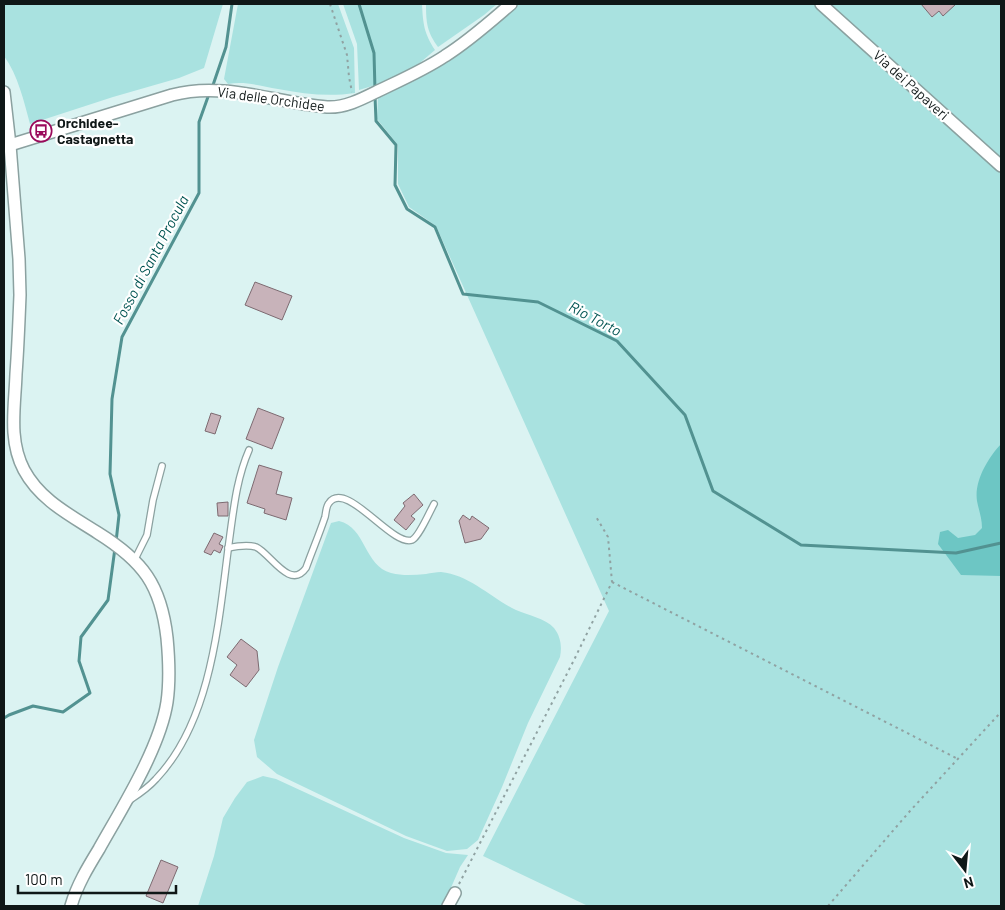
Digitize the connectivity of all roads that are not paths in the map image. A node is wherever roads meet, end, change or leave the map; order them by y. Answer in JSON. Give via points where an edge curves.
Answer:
{"nodes":[{"id":1,"x":511,"y":4,"type":"edge"},
{"id":2,"x":820,"y":4,"type":"edge"},
{"id":3,"x":4,"y":92,"type":"edge"},
{"id":4,"x":10,"y":145,"type":"junction"},
{"id":5,"x":1001,"y":166,"type":"edge"},
{"id":6,"x":249,"y":450,"type":"dead end"},
{"id":7,"x":162,"y":466,"type":"dead end"},
{"id":8,"x":434,"y":504,"type":"dead end"},
{"id":9,"x":228,"y":548,"type":"junction"},
{"id":10,"x":134,"y":560,"type":"junction"},
{"id":11,"x":124,"y":805,"type":"junction"},
{"id":12,"x":455,"y":893,"type":"road end"},
{"id":13,"x":71,"y":906,"type":"edge"},
{"id":14,"x":448,"y":906,"type":"edge"}],
"edges":[{"from":1,"to":4,"type":"street","name":"Via delle Orchidee","via":[[446,56],[368,96],[342,105],[325,106],[218,91],[190,92]]},
{"from":2,"to":5,"type":"street","name":"Via dei Papaveri"},
{"from":3,"to":4,"type":"street"},
{"from":4,"to":10,"type":"street","via":[[20,284],[14,422],[16,450],[24,470],[42,494]]},
{"from":6,"to":9,"type":"lane","via":[[238,482]]},
{"from":7,"to":10,"type":"lane","via":[[147,535]]},
{"from":8,"to":9,"type":"lane","via":[[417,535],[408,540],[395,535],[352,502],[332,500],[306,568],[296,575],[285,572],[257,548]]},
{"from":9,"to":11,"type":"lane","via":[[211,661],[190,728],[158,777]]},
{"from":10,"to":11,"type":"street","via":[[151,581],[160,601],[169,655],[169,681],[155,741]]},
{"from":11,"to":13,"type":"street"},
{"from":12,"to":14,"type":"street"}]}
